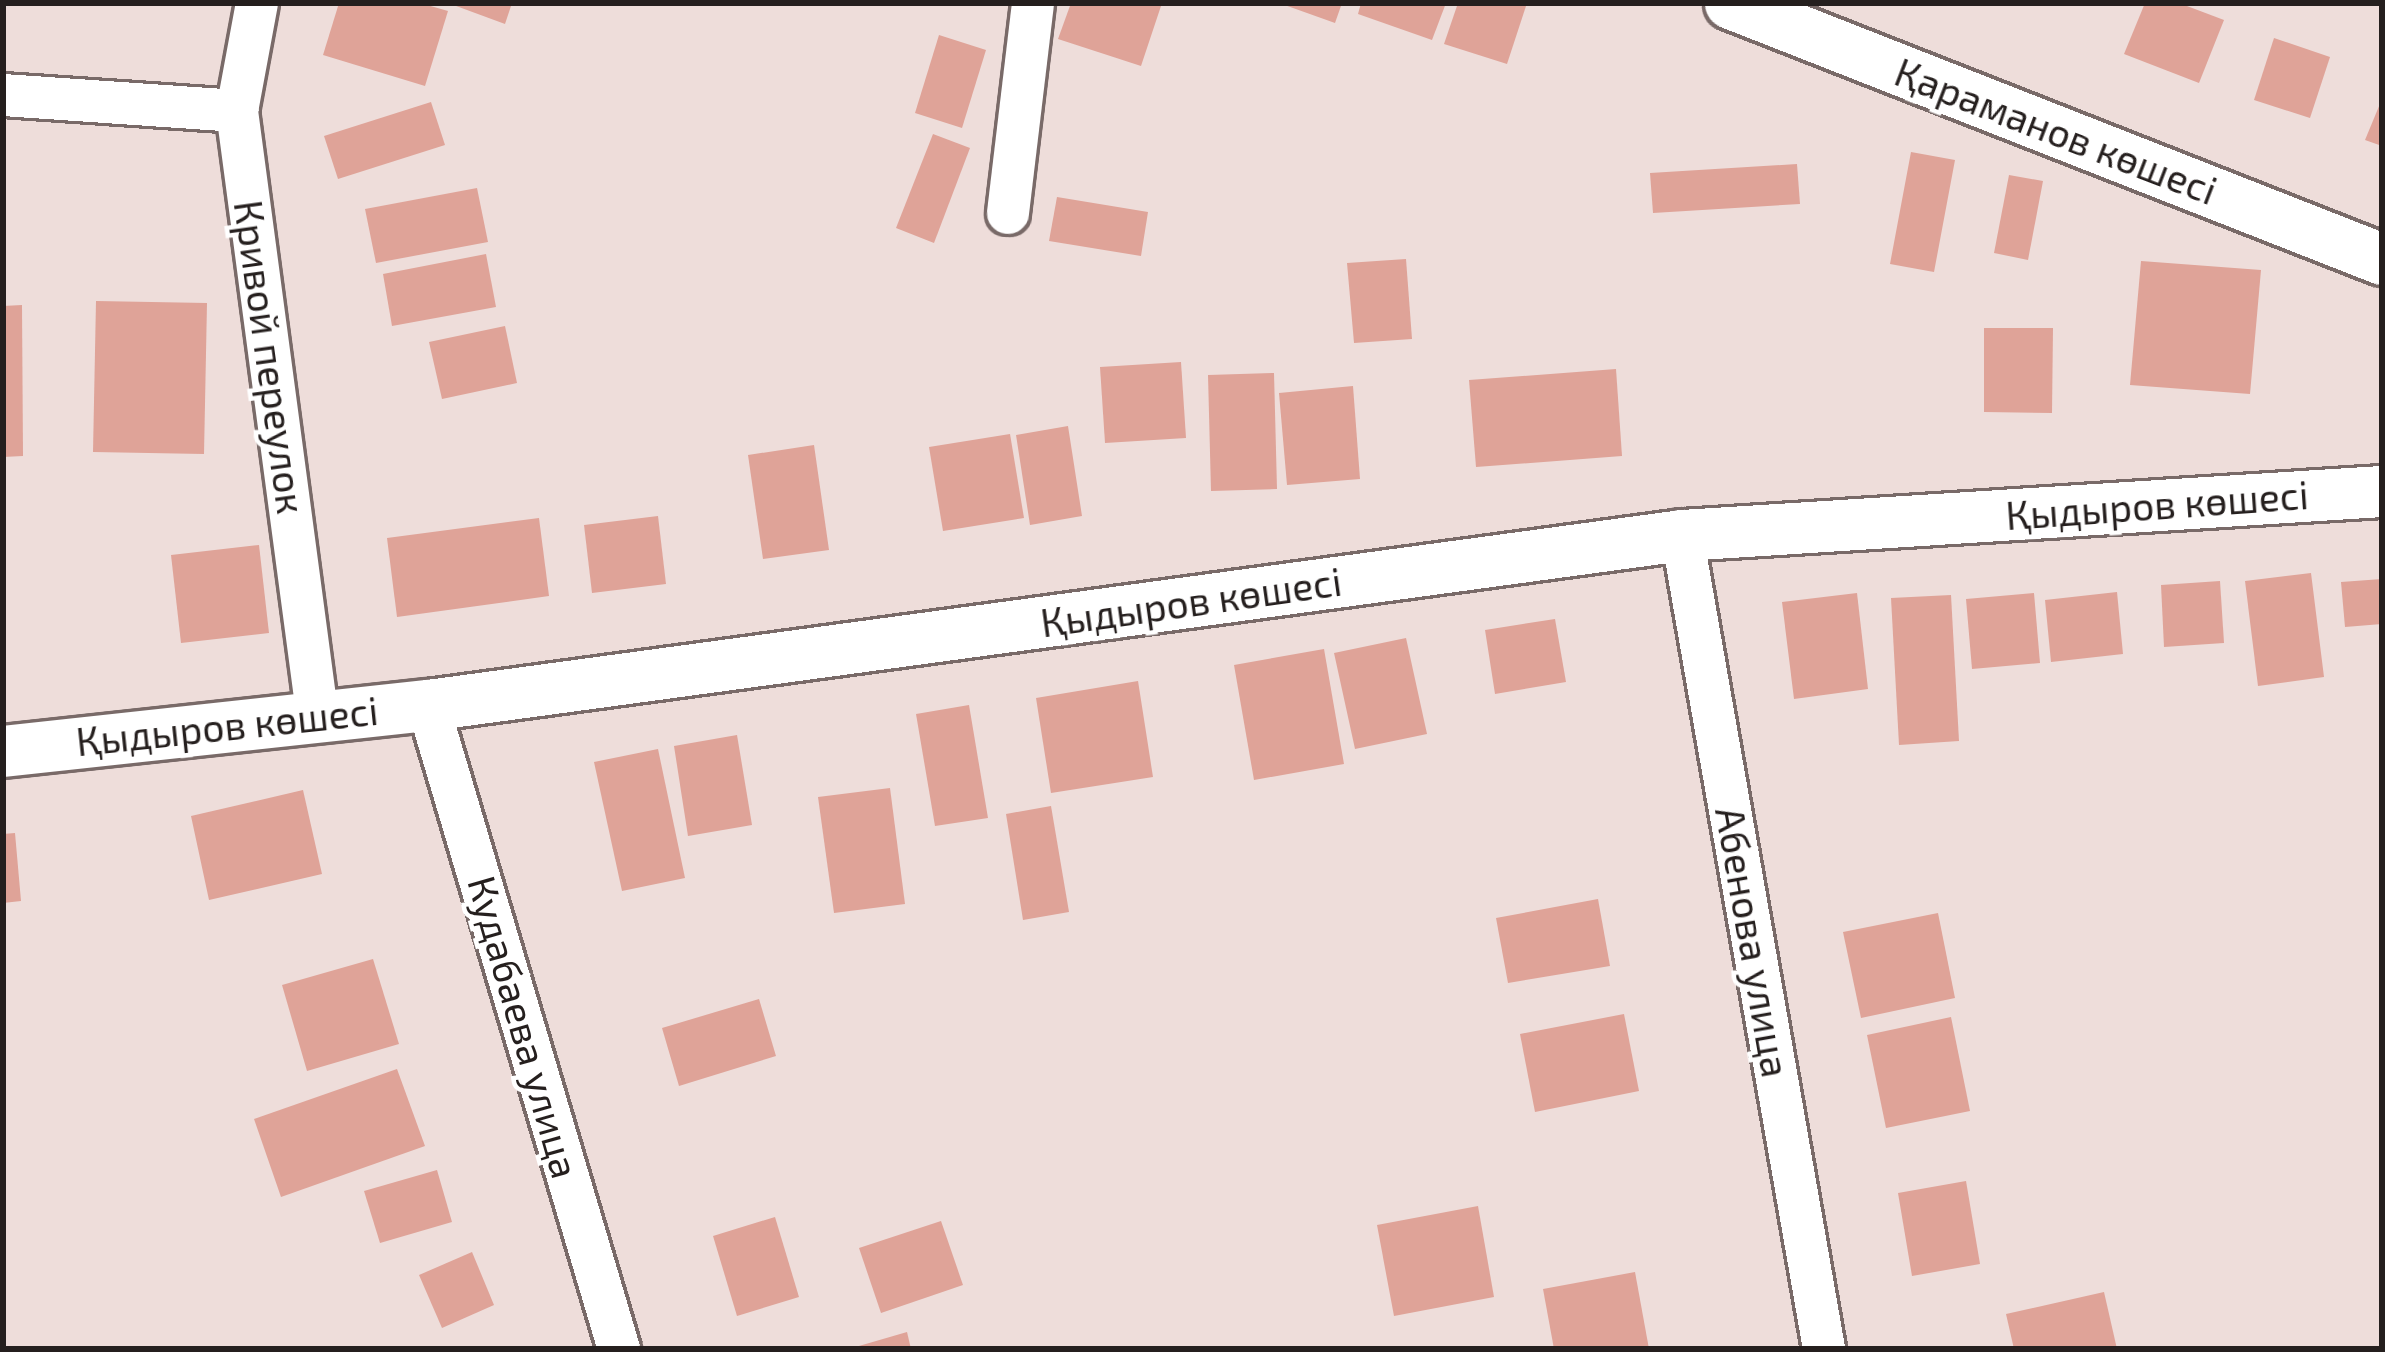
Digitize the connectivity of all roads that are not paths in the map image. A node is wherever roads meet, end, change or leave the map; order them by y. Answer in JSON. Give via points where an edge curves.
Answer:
{"nodes":[{"id":1,"x":257,"y":3,"type":"edge"},
{"id":2,"x":1033,"y":3,"type":"edge"},
{"id":3,"x":1730,"y":3,"type":"edge"},
{"id":4,"x":3,"y":95,"type":"edge"},
{"id":5,"x":237,"y":111,"type":"junction"},
{"id":6,"x":1007,"y":213,"type":"dead end"},
{"id":7,"x":2382,"y":259,"type":"edge"},
{"id":8,"x":2382,"y":491,"type":"edge"},
{"id":9,"x":1682,"y":535,"type":"junction"},
{"id":10,"x":428,"y":706,"type":"junction"},
{"id":11,"x":317,"y":712,"type":"junction"},
{"id":12,"x":3,"y":751,"type":"edge"},
{"id":13,"x":619,"y":1349,"type":"edge"},
{"id":14,"x":1824,"y":1349,"type":"edge"}],
"edges":[{"from":1,"to":5,"type":"street","name":"Кривой переулок"},
{"from":2,"to":6,"type":"street"},
{"from":3,"to":7,"type":"street","name":"Қараманов көшесі"},
{"from":4,"to":5,"type":"street"},
{"from":5,"to":11,"type":"street","name":"Кривой переулок"},
{"from":8,"to":9,"type":"street","name":"Қыдыров көшесі"},
{"from":9,"to":10,"type":"street","name":"Қыдыров көшесі"},
{"from":9,"to":14,"type":"street","name":"Абенова улица"},
{"from":10,"to":11,"type":"street","name":"Қыдыров көшесі"},
{"from":10,"to":13,"type":"street","name":"Кудабаева улица"},
{"from":11,"to":12,"type":"street","name":"Қыдыров көшесі"}]}
